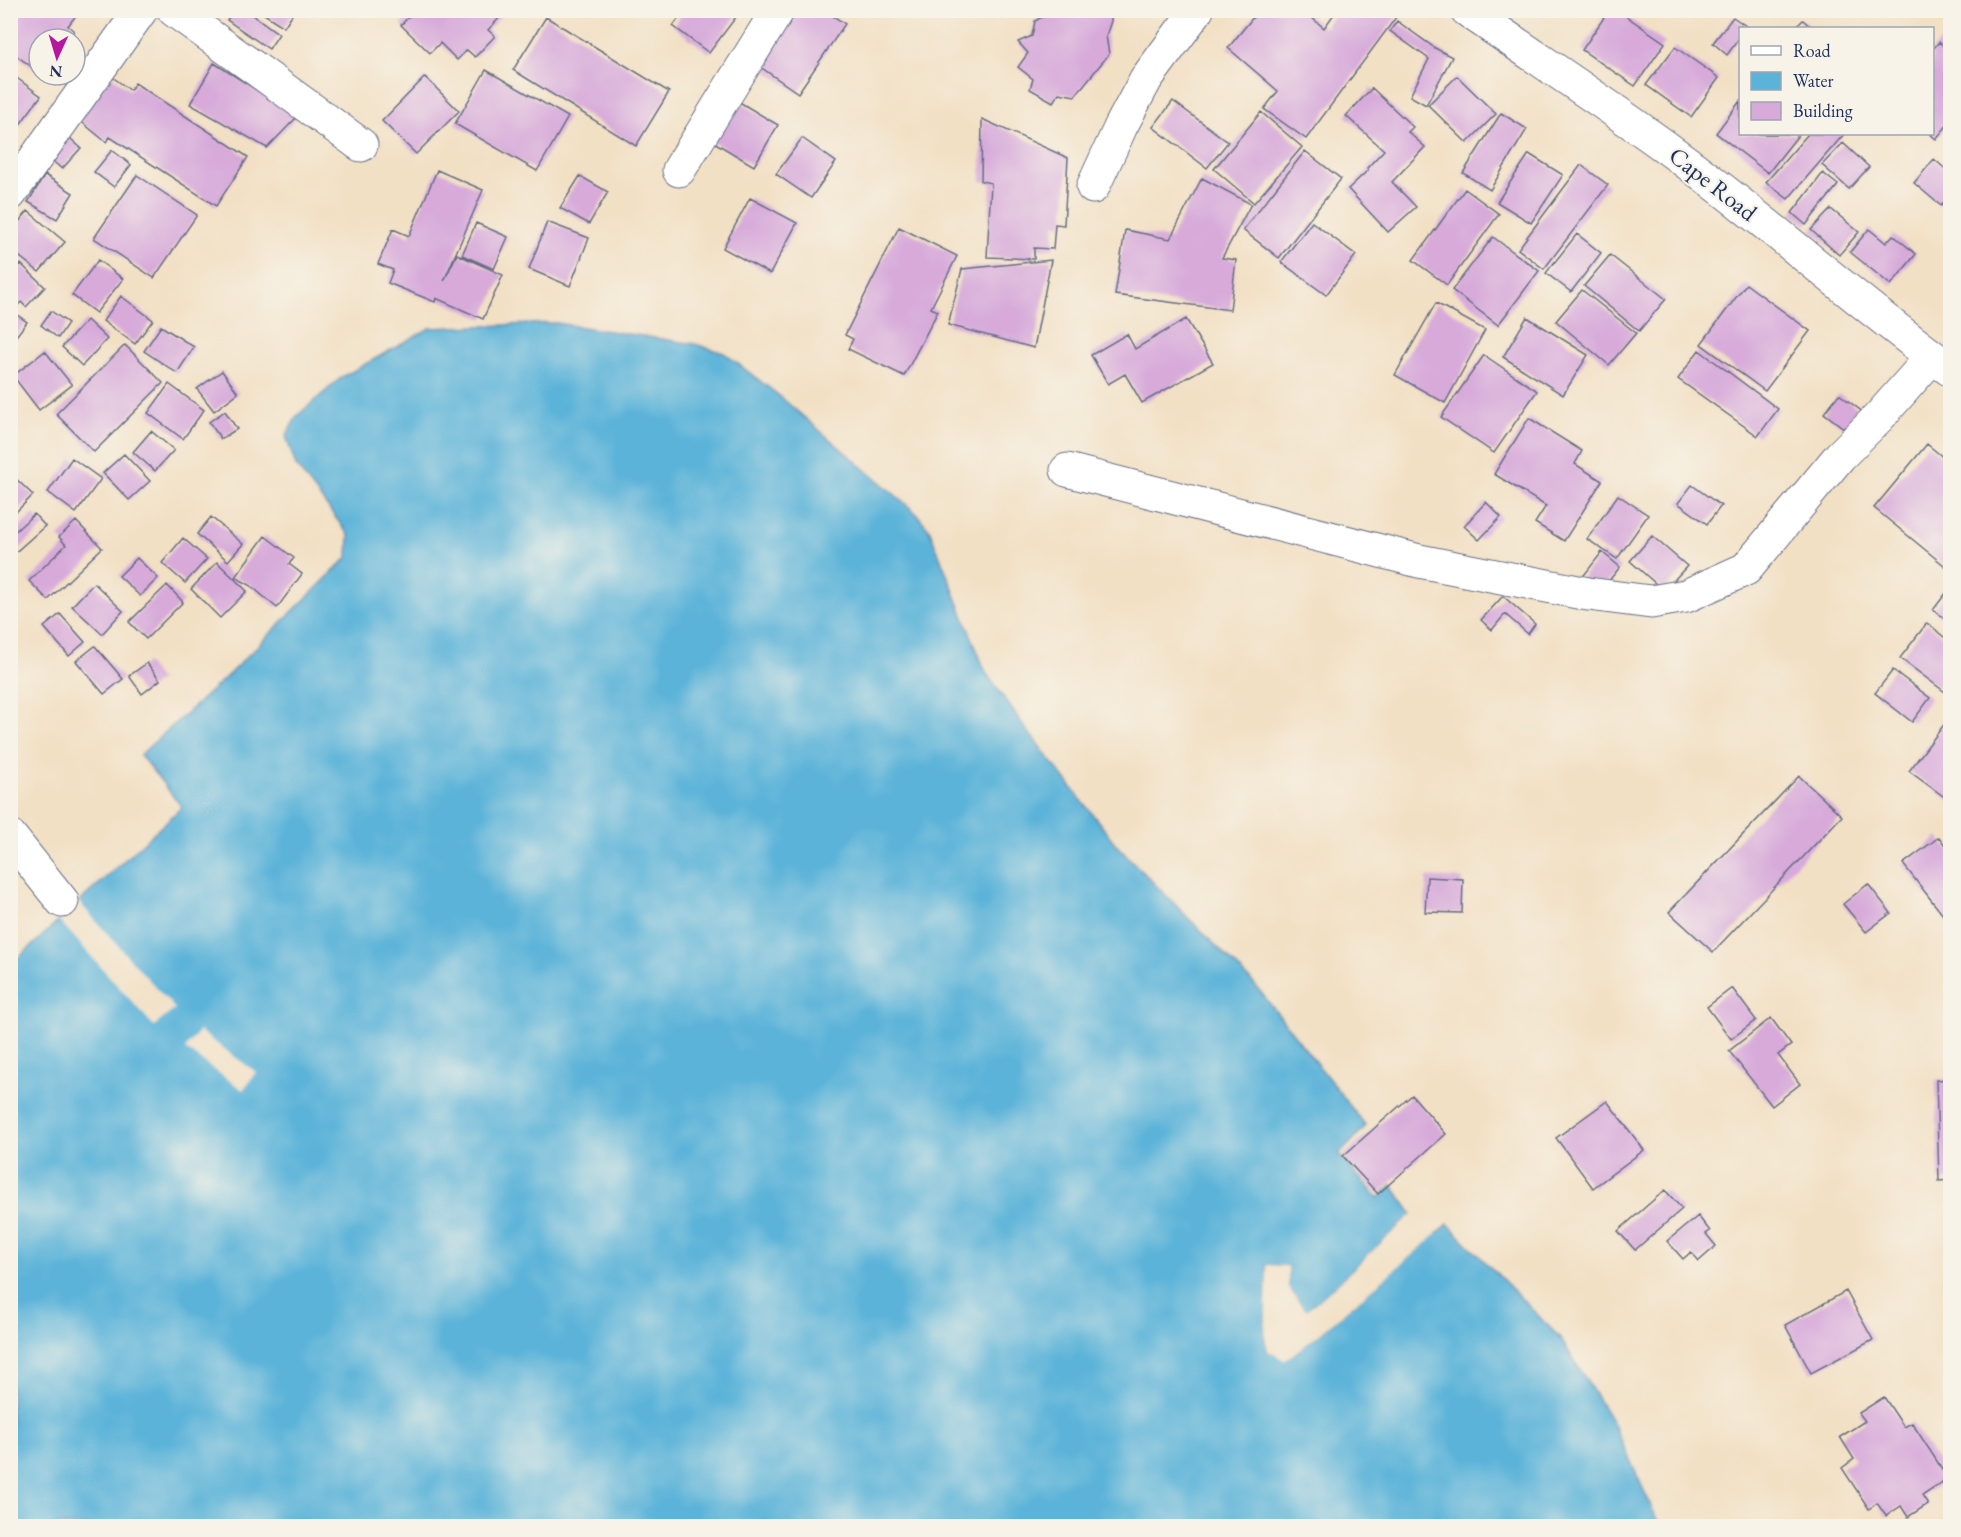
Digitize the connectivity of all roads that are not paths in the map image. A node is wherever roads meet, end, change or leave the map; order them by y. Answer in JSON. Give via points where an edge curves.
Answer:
{"nodes":[{"id":1,"x":141,"y":10,"type":"edge"},
{"id":2,"x":174,"y":10,"type":"edge"},
{"id":3,"x":778,"y":10,"type":"edge"},
{"id":4,"x":1197,"y":10,"type":"edge"},
{"id":5,"x":1467,"y":10,"type":"edge"},
{"id":6,"x":361,"y":145,"type":"dead end"},
{"id":7,"x":679,"y":170,"type":"dead end"},
{"id":8,"x":1094,"y":187,"type":"dead end"},
{"id":9,"x":10,"y":194,"type":"edge"},
{"id":10,"x":1941,"y":363,"type":"edge"},
{"id":11,"x":1067,"y":470,"type":"dead end"},
{"id":12,"x":10,"y":836,"type":"edge"},
{"id":13,"x":62,"y":901,"type":"dead end"}],
"edges":[{"from":1,"to":9,"type":"street"},
{"from":2,"to":6,"type":"street"},
{"from":3,"to":7,"type":"street"},
{"from":4,"to":8,"type":"street","via":[[1146,79]]},
{"from":5,"to":10,"type":"street","name":"Cape Road","via":[[1675,155]]},
{"from":10,"to":11,"type":"street","via":[[1840,456],[1746,569],[1686,596],[1651,602],[1588,594],[1419,561]]},
{"from":12,"to":13,"type":"street"}]}
